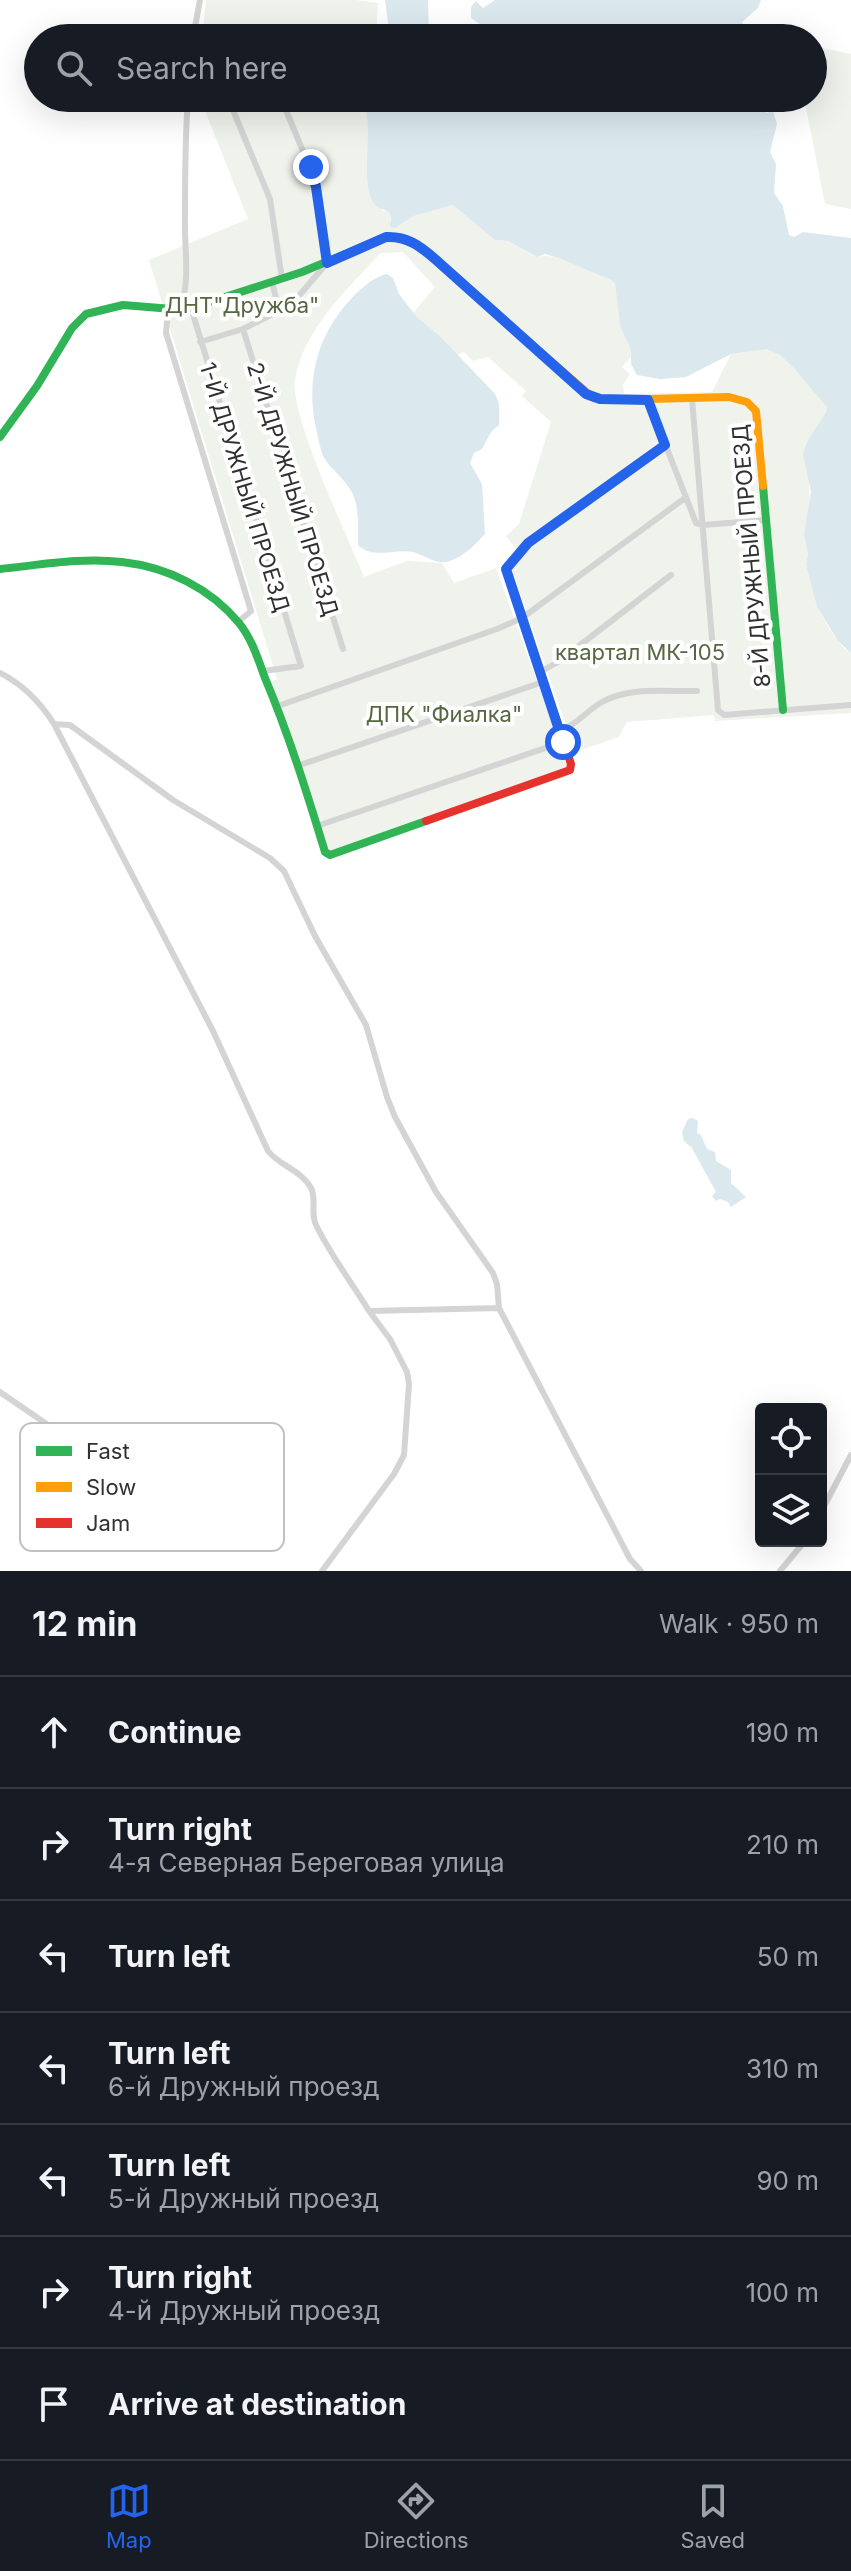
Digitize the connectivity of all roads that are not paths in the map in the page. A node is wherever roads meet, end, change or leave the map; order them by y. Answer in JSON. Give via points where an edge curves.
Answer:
{"nodes":[{"id":1,"x":200,"y":0,"type":"edge"},
{"id":2,"x":196,"y":24,"type":"edge"},
{"id":3,"x":187,"y":112,"type":"edge"},
{"id":4,"x":234,"y":112,"type":"edge"},
{"id":5,"x":287,"y":112,"type":"edge"},
{"id":6,"x":327,"y":263,"type":"junction"},
{"id":7,"x":282,"y":279,"type":"junction"},
{"id":8,"x":272,"y":282,"type":"junction"},
{"id":9,"x":191,"y":308,"type":"junction"},
{"id":10,"x":168,"y":310,"type":"junction"},
{"id":11,"x":180,"y":310,"type":"junction"},
{"id":12,"x":279,"y":310,"type":"junction"},
{"id":13,"x":243,"y":329,"type":"junction"},
{"id":14,"x":200,"y":342,"type":"junction"},
{"id":15,"x":692,"y":399,"type":"junction"},
{"id":16,"x":648,"y":400,"type":"junction"},
{"id":17,"x":0,"y":437,"type":"edge"},
{"id":18,"x":665,"y":445,"type":"junction"},
{"id":19,"x":685,"y":498,"type":"junction"},
{"id":20,"x":767,"y":520,"type":"junction"},
{"id":21,"x":703,"y":525,"type":"junction"},
{"id":22,"x":0,"y":569,"type":"edge"},
{"id":23,"x":671,"y":575,"type":"dead end"},
{"id":24,"x":522,"y":618,"type":"junction"},
{"id":25,"x":238,"y":622,"type":"junction"},
{"id":26,"x":343,"y":649,"type":"dead end"},
{"id":27,"x":263,"y":671,"type":"junction"},
{"id":28,"x":540,"y":672,"type":"junction"},
{"id":29,"x":0,"y":673,"type":"edge"},
{"id":30,"x":543,"y":682,"type":"junction"},
{"id":31,"x":697,"y":691,"type":"dead end"},
{"id":32,"x":851,"y":705,"type":"edge"},
{"id":33,"x":278,"y":706,"type":"junction"},
{"id":34,"x":783,"y":710,"type":"junction"},
{"id":35,"x":54,"y":724,"type":"junction"},
{"id":36,"x":560,"y":731,"type":"junction"},
{"id":37,"x":563,"y":742,"type":"junction"},
{"id":38,"x":297,"y":766,"type":"junction"},
{"id":39,"x":317,"y":826,"type":"junction"},
{"id":40,"x":499,"y":1308,"type":"junction"},
{"id":41,"x":369,"y":1311,"type":"junction"},
{"id":42,"x":0,"y":1392,"type":"edge"},
{"id":43,"x":45,"y":1423,"type":"edge"},
{"id":44,"x":851,"y":1455,"type":"edge"},
{"id":45,"x":827,"y":1501,"type":"edge"},
{"id":46,"x":800,"y":1547,"type":"edge"},
{"id":47,"x":322,"y":1571,"type":"edge"},
{"id":48,"x":641,"y":1571,"type":"edge"},
{"id":49,"x":780,"y":1571,"type":"edge"}],
"edges":[{"from":1,"to":2,"type":"street"},
{"from":3,"to":11,"type":"street","via":[[188,279]]},
{"from":4,"to":7,"type":"street","via":[[270,199]]},
{"from":5,"to":6,"type":"street","via":[[314,178]]},
{"from":6,"to":7,"type":"street"},
{"from":6,"to":12,"type":"street","via":[[295,303]]},
{"from":6,"to":16,"type":"street","via":[[391,237],[403,238],[422,248],[586,394]]},
{"from":7,"to":8,"type":"street"},
{"from":8,"to":9,"type":"street"},
{"from":8,"to":12,"type":"street"},
{"from":9,"to":11,"type":"street"},
{"from":9,"to":14,"type":"street","name":"1-Й ДРУЖНЫЙ ПРОЕЗД"},
{"from":10,"to":11,"type":"street"},
{"from":10,"to":17,"type":"street","via":[[123,305],[86,314]]},
{"from":10,"to":25,"type":"street","via":[[166,333],[251,611]]},
{"from":12,"to":13,"type":"street"},
{"from":13,"to":14,"type":"street"},
{"from":13,"to":26,"type":"street","name":"2-Й ДРУЖНЫЙ ПРОЕЗД"},
{"from":14,"to":27,"type":"street","name":"1-Й ДРУЖНЫЙ ПРОЕЗД","via":[[301,666]]},
{"from":15,"to":16,"type":"street"},
{"from":15,"to":20,"type":"street","name":"8-Й ДРУЖНЫЙ ПРОЕЗД","via":[[729,397],[756,411]]},
{"from":15,"to":21,"type":"street"},
{"from":16,"to":18,"type":"street"},
{"from":18,"to":19,"type":"street"},
{"from":18,"to":24,"type":"street","via":[[528,543],[506,569]]},
{"from":19,"to":21,"type":"street","via":[[693,521]]},
{"from":19,"to":24,"type":"street"},
{"from":20,"to":21,"type":"street"},
{"from":20,"to":34,"type":"street","name":"8-Й ДРУЖНЫЙ ПРОЕЗД"},
{"from":21,"to":34,"type":"street","via":[[718,710],[724,715]]},
{"from":22,"to":25,"type":"street","via":[[99,560],[134,563],[188,580]]},
{"from":23,"to":28,"type":"street"},
{"from":24,"to":28,"type":"street"},
{"from":24,"to":33,"type":"street"},
{"from":25,"to":27,"type":"street"},
{"from":27,"to":33,"type":"street"},
{"from":28,"to":30,"type":"street"},
{"from":29,"to":35,"type":"street","via":[[29,692]]},
{"from":30,"to":36,"type":"street"},
{"from":30,"to":38,"type":"street"},
{"from":31,"to":36,"type":"street","via":[[623,694],[601,702]]},
{"from":32,"to":34,"type":"street"},
{"from":33,"to":38,"type":"street"},
{"from":35,"to":40,"type":"street","via":[[70,725],[173,800],[278,863],[362,1016],[395,1117],[436,1192],[493,1273]]},
{"from":35,"to":41,"type":"street","via":[[213,1031],[268,1151],[311,1188],[315,1223]]},
{"from":36,"to":37,"type":"street"},
{"from":37,"to":39,"type":"street"},
{"from":37,"to":39,"type":"street","via":[[571,764],[567,772],[330,855]]},
{"from":38,"to":39,"type":"street"},
{"from":40,"to":41,"type":"street"},
{"from":40,"to":48,"type":"street"},
{"from":41,"to":47,"type":"street","via":[[407,1372],[404,1455]]},
{"from":42,"to":43,"type":"street"},
{"from":44,"to":45,"type":"street"},
{"from":46,"to":49,"type":"street"}]}
